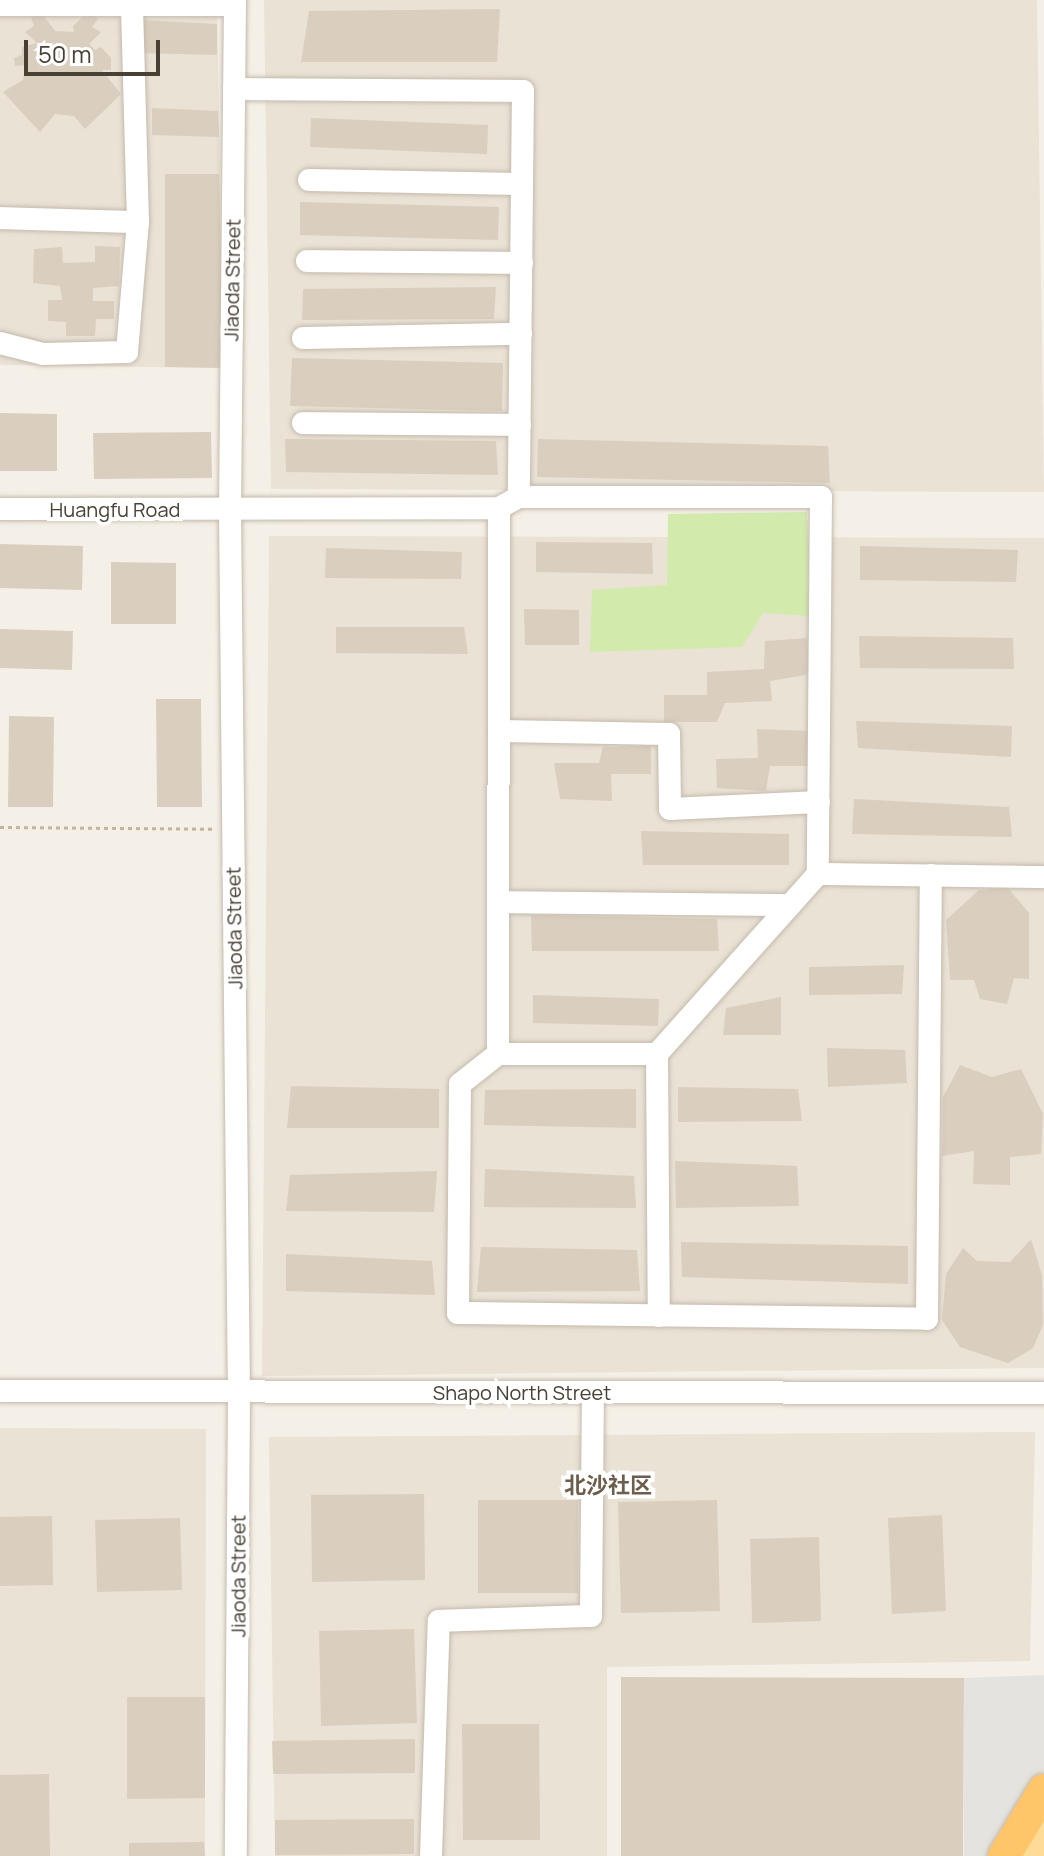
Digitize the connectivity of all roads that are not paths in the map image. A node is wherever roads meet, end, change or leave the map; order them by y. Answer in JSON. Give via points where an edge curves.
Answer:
{"nodes":[{"id":1,"x":235,"y":2,"type":"edge"},
{"id":2,"x":143,"y":3,"type":"edge"},
{"id":3,"x":0,"y":5,"type":"edge"},
{"id":4,"x":234,"y":89,"type":"junction"},
{"id":5,"x":309,"y":180,"type":"dead end"},
{"id":6,"x":522,"y":184,"type":"junction"},
{"id":7,"x":0,"y":218,"type":"edge"},
{"id":8,"x":138,"y":222,"type":"junction"},
{"id":9,"x":307,"y":261,"type":"dead end"},
{"id":10,"x":522,"y":263,"type":"junction"},
{"id":11,"x":521,"y":334,"type":"junction"},
{"id":12,"x":303,"y":338,"type":"dead end"},
{"id":13,"x":0,"y":343,"type":"edge"},
{"id":14,"x":303,"y":423,"type":"dead end"},
{"id":15,"x":520,"y":425,"type":"junction"},
{"id":16,"x":509,"y":502,"type":"junction"},
{"id":17,"x":0,"y":509,"type":"edge"},
{"id":18,"x":230,"y":510,"type":"junction"},
{"id":19,"x":499,"y":731,"type":"junction"},
{"id":20,"x":819,"y":802,"type":"junction"},
{"id":21,"x":818,"y":874,"type":"junction"},
{"id":22,"x":931,"y":875,"type":"junction"},
{"id":23,"x":1044,"y":877,"type":"edge"},
{"id":24,"x":498,"y":902,"type":"junction"},
{"id":25,"x":790,"y":905,"type":"junction"},
{"id":26,"x":498,"y":1054,"type":"junction"},
{"id":27,"x":657,"y":1054,"type":"junction"},
{"id":28,"x":659,"y":1316,"type":"junction"},
{"id":29,"x":0,"y":1391,"type":"edge"},
{"id":30,"x":593,"y":1392,"type":"junction"},
{"id":31,"x":239,"y":1393,"type":"junction"},
{"id":32,"x":1044,"y":1393,"type":"edge"},
{"id":33,"x":1044,"y":1790,"type":"edge"},
{"id":34,"x":1044,"y":1833,"type":"edge"},
{"id":35,"x":236,"y":1856,"type":"edge"},
{"id":36,"x":431,"y":1856,"type":"edge"},
{"id":37,"x":1004,"y":1856,"type":"edge"},
{"id":38,"x":1033,"y":1856,"type":"edge"}],
"edges":[{"from":1,"to":2,"type":"street"},
{"from":1,"to":4,"type":"street","name":"Jiaoda Street"},
{"from":2,"to":3,"type":"street"},
{"from":2,"to":8,"type":"street"},
{"from":4,"to":6,"type":"street","via":[[523,91]]},
{"from":4,"to":18,"type":"street","name":"Jiaoda Street"},
{"from":5,"to":6,"type":"street"},
{"from":6,"to":10,"type":"street"},
{"from":7,"to":8,"type":"street"},
{"from":8,"to":13,"type":"street","via":[[127,352],[43,354]]},
{"from":9,"to":10,"type":"street"},
{"from":10,"to":11,"type":"street"},
{"from":11,"to":12,"type":"street"},
{"from":11,"to":15,"type":"street"},
{"from":14,"to":15,"type":"street"},
{"from":15,"to":16,"type":"street"},
{"from":16,"to":18,"type":"street","name":"Huangfu Road"},
{"from":16,"to":19,"type":"street"},
{"from":16,"to":20,"type":"street","name":"Huangfu Road","via":[[821,497]]},
{"from":17,"to":18,"type":"street","name":"Huangfu Road"},
{"from":18,"to":31,"type":"street","name":"Jiaoda Street"},
{"from":19,"to":20,"type":"street","via":[[669,734],[670,809]]},
{"from":19,"to":24,"type":"street"},
{"from":20,"to":21,"type":"street"},
{"from":21,"to":22,"type":"street"},
{"from":21,"to":25,"type":"street"},
{"from":22,"to":23,"type":"street"},
{"from":22,"to":28,"type":"street","via":[[927,1319]]},
{"from":24,"to":25,"type":"street"},
{"from":24,"to":26,"type":"street"},
{"from":25,"to":27,"type":"street"},
{"from":26,"to":27,"type":"street"},
{"from":26,"to":28,"type":"street","via":[[460,1084],[458,1313]]},
{"from":27,"to":28,"type":"street"},
{"from":29,"to":31,"type":"street","name":"Shapo North Street"},
{"from":30,"to":31,"type":"street","name":"Shapo North Street"},
{"from":30,"to":32,"type":"street","name":"Shapo North Street"},
{"from":30,"to":36,"type":"street","via":[[591,1616],[439,1621]]},
{"from":31,"to":35,"type":"street","name":"Jiaoda Street"},
{"from":33,"to":37,"type":"highway"},
{"from":34,"to":38,"type":"main road"}]}
